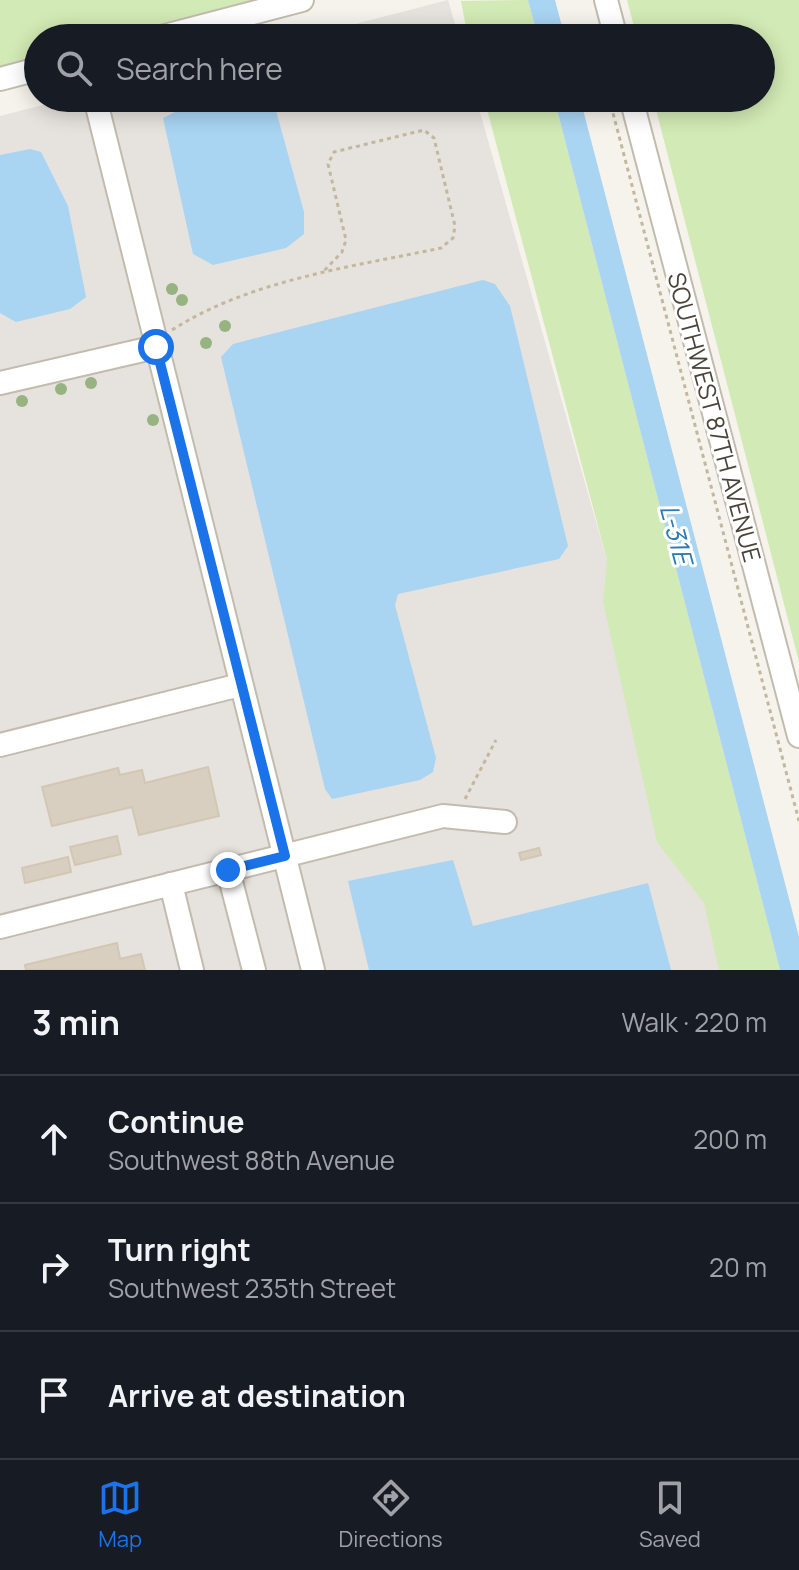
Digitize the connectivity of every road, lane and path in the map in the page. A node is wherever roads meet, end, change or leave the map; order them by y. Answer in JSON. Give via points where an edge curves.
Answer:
{"nodes":[{"id":1,"x":302,"y":0,"type":"edge"},
{"id":2,"x":606,"y":0,"type":"edge"},
{"id":3,"x":210,"y":24,"type":"edge"},
{"id":4,"x":612,"y":24,"type":"edge"},
{"id":5,"x":24,"y":73,"type":"edge"},
{"id":6,"x":0,"y":79,"type":"edge"},
{"id":7,"x":98,"y":112,"type":"edge"},
{"id":8,"x":613,"y":112,"type":"edge"},
{"id":9,"x":635,"y":112,"type":"edge"},
{"id":10,"x":322,"y":273,"type":"junction"},
{"id":11,"x":156,"y":344,"type":"junction"},
{"id":12,"x":0,"y":383,"type":"edge"},
{"id":13,"x":240,"y":685,"type":"junction"},
{"id":14,"x":799,"y":736,"type":"edge"},
{"id":15,"x":496,"y":740,"type":"dead end"},
{"id":16,"x":0,"y":745,"type":"edge"},
{"id":17,"x":443,"y":816,"type":"junction"},
{"id":18,"x":799,"y":821,"type":"edge"},
{"id":19,"x":505,"y":822,"type":"dead end"},
{"id":20,"x":285,"y":856,"type":"junction"},
{"id":21,"x":228,"y":870,"type":"junction"},
{"id":22,"x":171,"y":884,"type":"junction"},
{"id":23,"x":0,"y":927,"type":"edge"},
{"id":24,"x":192,"y":970,"type":"edge"},
{"id":25,"x":254,"y":970,"type":"edge"},
{"id":26,"x":313,"y":970,"type":"edge"}],
"edges":[{"from":1,"to":3,"type":"street"},
{"from":2,"to":4,"type":"street"},
{"from":5,"to":6,"type":"street"},
{"from":7,"to":11,"type":"street"},
{"from":8,"to":18,"type":"path"},
{"from":9,"to":14,"type":"street","name":"SOUTHWEST 87TH AVENUE"},
{"from":10,"to":10,"type":"path","via":[[441,248],[453,238],[455,226],[434,138],[424,130],[334,152],[328,164],[346,240]]},
{"from":10,"to":11,"type":"path","via":[[204,310]]},
{"from":11,"to":12,"type":"street"},
{"from":11,"to":13,"type":"street"},
{"from":13,"to":16,"type":"street"},
{"from":13,"to":20,"type":"street"},
{"from":15,"to":17,"type":"path","via":[[468,796]]},
{"from":17,"to":19,"type":"street"},
{"from":17,"to":20,"type":"street"},
{"from":20,"to":21,"type":"street"},
{"from":20,"to":26,"type":"street"},
{"from":21,"to":22,"type":"street"},
{"from":21,"to":25,"type":"street"},
{"from":22,"to":23,"type":"street"},
{"from":22,"to":24,"type":"street"}]}
